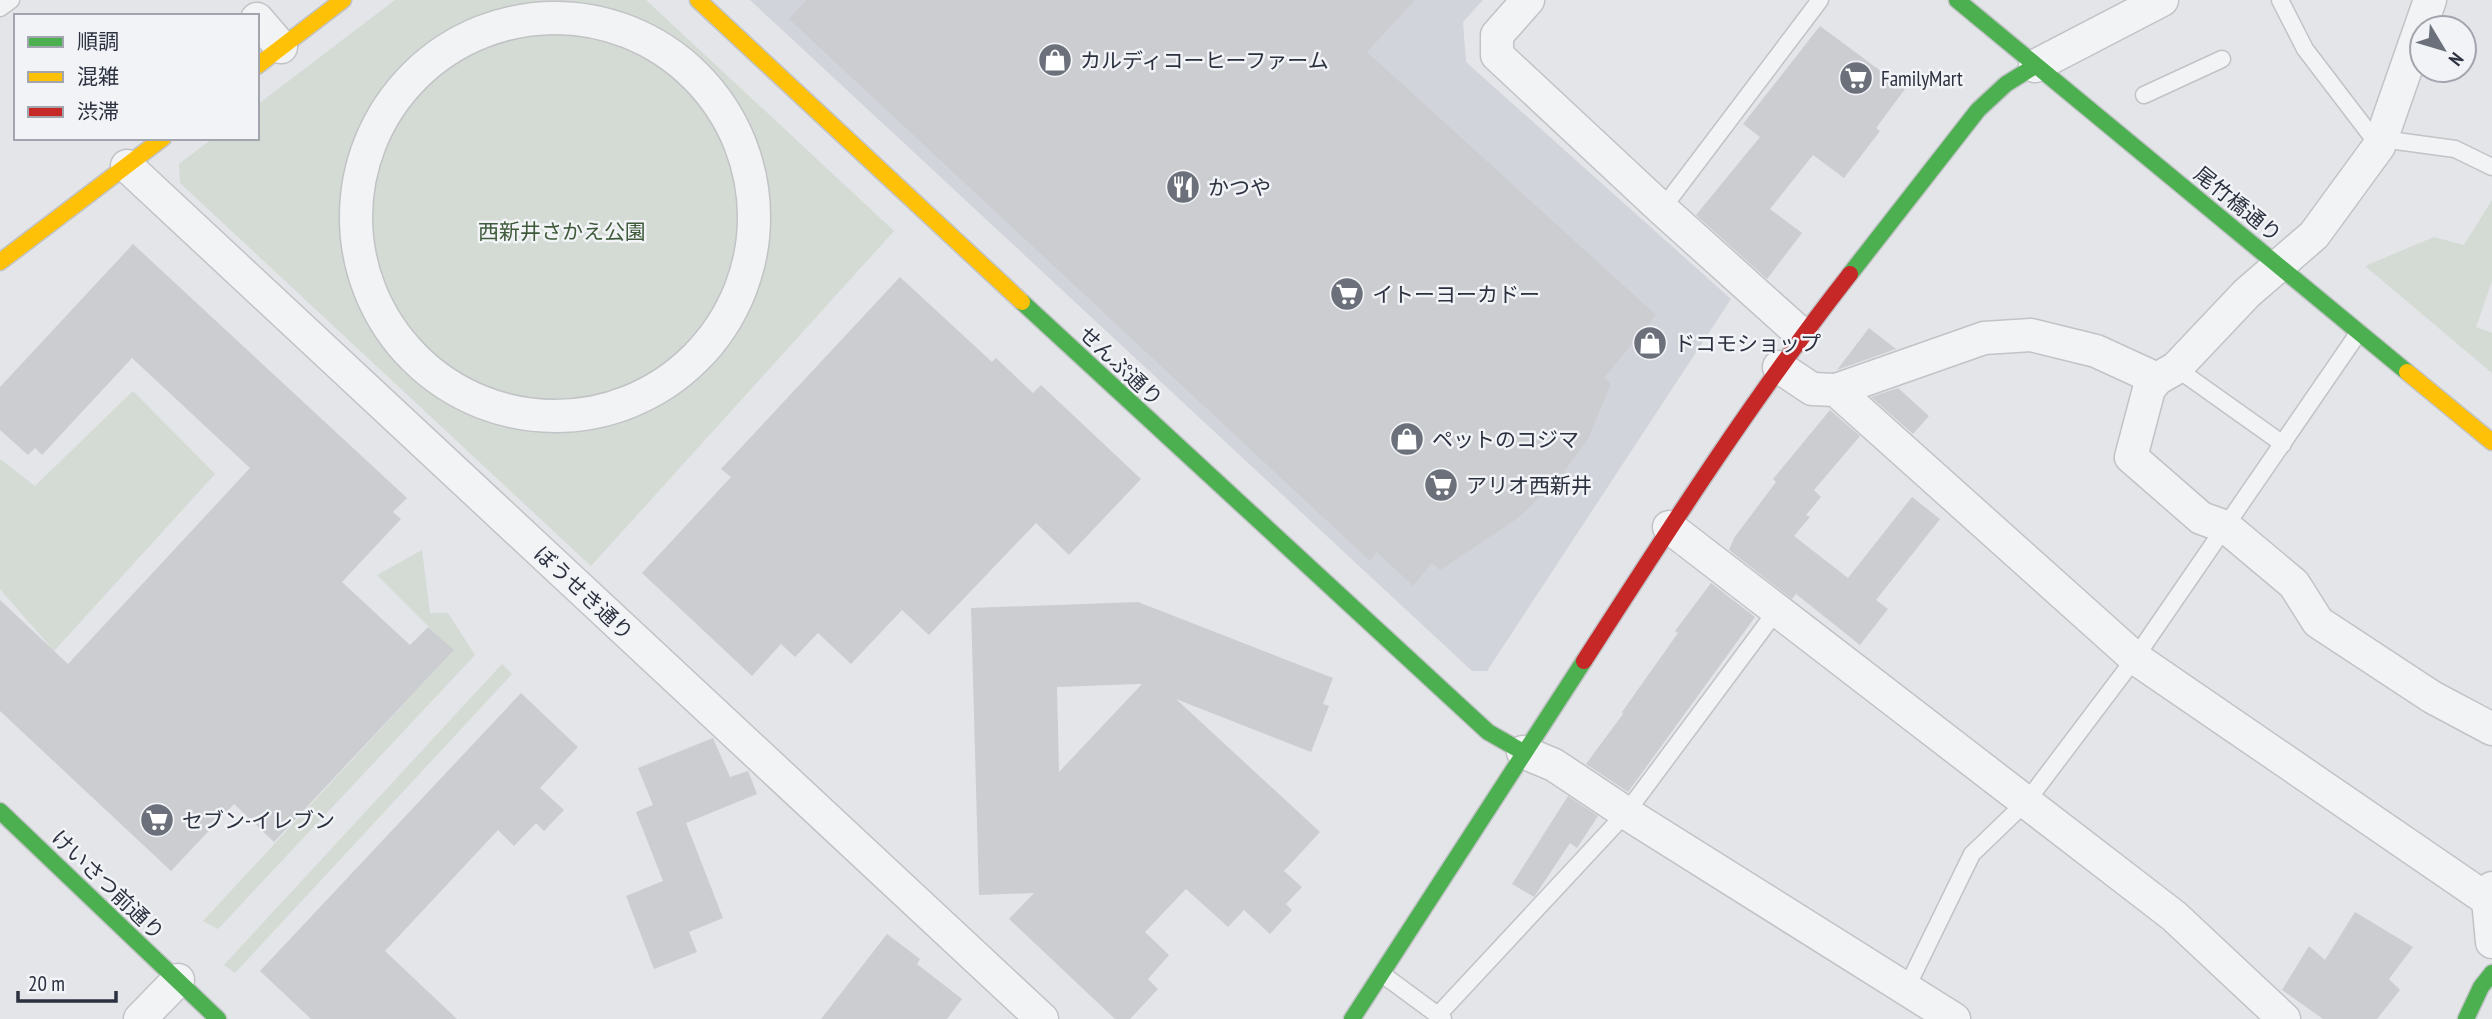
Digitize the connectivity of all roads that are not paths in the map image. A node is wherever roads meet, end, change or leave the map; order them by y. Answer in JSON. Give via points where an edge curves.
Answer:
{"nodes":[{"id":1,"x":11,"y":0,"type":"edge"},
{"id":2,"x":241,"y":0,"type":"edge"},
{"id":3,"x":343,"y":0,"type":"edge"},
{"id":4,"x":698,"y":0,"type":"edge"},
{"id":5,"x":1528,"y":0,"type":"edge"},
{"id":6,"x":1820,"y":0,"type":"edge"},
{"id":7,"x":1956,"y":0,"type":"edge"},
{"id":8,"x":2162,"y":0,"type":"edge"},
{"id":9,"x":2280,"y":0,"type":"edge"},
{"id":10,"x":2430,"y":0,"type":"edge"},
{"id":11,"x":0,"y":8,"type":"edge"},
{"id":12,"x":253,"y":14,"type":"edge"},
{"id":13,"x":259,"y":26,"type":"edge"},
{"id":14,"x":269,"y":56,"type":"edge"},
{"id":15,"x":2222,"y":60,"type":"dead end"},
{"id":16,"x":2035,"y":66,"type":"junction"},
{"id":17,"x":2144,"y":95,"type":"dead end"},
{"id":18,"x":160,"y":140,"type":"edge"},
{"id":19,"x":2381,"y":142,"type":"junction"},
{"id":20,"x":127,"y":166,"type":"junction"},
{"id":21,"x":2492,"y":167,"type":"edge"},
{"id":22,"x":1662,"y":209,"type":"junction"},
{"id":23,"x":0,"y":262,"type":"edge"},
{"id":24,"x":2280,"y":266,"type":"junction"},
{"id":25,"x":2359,"y":332,"type":"junction"},
{"id":26,"x":1802,"y":335,"type":"junction"},
{"id":27,"x":710,"y":342,"type":"joint"},
{"id":28,"x":1779,"y":367,"type":"junction"},
{"id":29,"x":2166,"y":374,"type":"junction"},
{"id":30,"x":1836,"y":390,"type":"junction"},
{"id":31,"x":2492,"y":442,"type":"edge"},
{"id":32,"x":2283,"y":444,"type":"junction"},
{"id":33,"x":1669,"y":527,"type":"junction"},
{"id":34,"x":2226,"y":527,"type":"junction"},
{"id":35,"x":1777,"y":610,"type":"junction"},
{"id":36,"x":2135,"y":658,"type":"junction"},
{"id":37,"x":2492,"y":729,"type":"edge"},
{"id":38,"x":1523,"y":752,"type":"junction"},
{"id":39,"x":2027,"y":801,"type":"junction"},
{"id":40,"x":0,"y":811,"type":"edge"},
{"id":41,"x":1626,"y":813,"type":"junction"},
{"id":42,"x":2490,"y":894,"type":"edge"},
{"id":43,"x":2492,"y":942,"type":"edge"},
{"id":44,"x":2492,"y":973,"type":"edge"},
{"id":45,"x":1382,"y":974,"type":"junction"},
{"id":46,"x":177,"y":980,"type":"junction"},
{"id":47,"x":1906,"y":989,"type":"junction"},
{"id":48,"x":1938,"y":1015,"type":"edge"},
{"id":49,"x":1440,"y":1017,"type":"edge"},
{"id":50,"x":140,"y":1019,"type":"edge"},
{"id":51,"x":218,"y":1019,"type":"edge"},
{"id":52,"x":1042,"y":1019,"type":"edge"},
{"id":53,"x":1352,"y":1019,"type":"edge"},
{"id":54,"x":2284,"y":1019,"type":"edge"},
{"id":55,"x":2466,"y":1019,"type":"edge"}],
"edges":[{"from":1,"to":11,"type":"lane"},
{"from":2,"to":12,"type":"street"},
{"from":3,"to":14,"type":"street"},
{"from":4,"to":38,"type":"street","name":"せんぷ通り","via":[[1488,733]]},
{"from":5,"to":22,"type":"street","via":[[1497,35],[1497,55]]},
{"from":6,"to":22,"type":"lane"},
{"from":7,"to":16,"type":"street","name":"尾竹橋通り"},
{"from":8,"to":16,"type":"street"},
{"from":9,"to":19,"type":"lane","via":[[2305,49]]},
{"from":10,"to":19,"type":"street"},
{"from":13,"to":14,"type":"street"},
{"from":15,"to":17,"type":"lane"},
{"from":16,"to":24,"type":"street","name":"尾竹橋通り"},
{"from":16,"to":26,"type":"street","via":[[1978,110]]},
{"from":18,"to":20,"type":"street"},
{"from":19,"to":21,"type":"lane","via":[[2455,149]]},
{"from":19,"to":24,"type":"street","via":[[2314,235]]},
{"from":20,"to":23,"type":"street"},
{"from":20,"to":52,"type":"street","name":"ぼうせき通り"},
{"from":22,"to":26,"type":"street"},
{"from":24,"to":25,"type":"street","name":"尾竹橋通り"},
{"from":24,"to":29,"type":"street"},
{"from":25,"to":31,"type":"street","name":"尾竹橋通り"},
{"from":25,"to":32,"type":"lane"},
{"from":26,"to":28,"type":"street"},
{"from":27,"to":27,"type":"street","via":[[735,302],[750,258],[755,211],[748,164],[731,121],[687,68],[668,52],[626,30],[581,19],[534,19],[488,29],[446,50],[411,80],[382,118],[366,154],[356,232],[363,271],[378,308],[399,341],[426,369],[459,392],[495,407],[534,415],[574,415],[613,407],[649,392],[682,370]]},
{"from":28,"to":30,"type":"street","via":[[1812,389]]},
{"from":28,"to":33,"type":"street"},
{"from":29,"to":30,"type":"street","via":[[2031,335],[1984,338]]},
{"from":29,"to":32,"type":"lane"},
{"from":29,"to":34,"type":"street","via":[[2149,389],[2131,457],[2201,518]]},
{"from":30,"to":36,"type":"street"},
{"from":32,"to":34,"type":"lane"},
{"from":33,"to":35,"type":"street"},
{"from":33,"to":38,"type":"street"},
{"from":34,"to":36,"type":"lane"},
{"from":34,"to":37,"type":"street","via":[[2294,584],[2318,622],[2432,697]]},
{"from":35,"to":39,"type":"street"},
{"from":35,"to":41,"type":"lane"},
{"from":36,"to":39,"type":"lane"},
{"from":36,"to":42,"type":"street"},
{"from":38,"to":41,"type":"street","via":[[1554,765]]},
{"from":38,"to":45,"type":"street"},
{"from":39,"to":47,"type":"lane","via":[[1972,854]]},
{"from":39,"to":54,"type":"street","via":[[2174,916]]},
{"from":40,"to":46,"type":"street","name":"けいさつ前通り"},
{"from":41,"to":47,"type":"street"},
{"from":41,"to":49,"type":"lane"},
{"from":42,"to":43,"type":"street"},
{"from":44,"to":55,"type":"street"},
{"from":45,"to":49,"type":"lane"},
{"from":45,"to":53,"type":"street"},
{"from":46,"to":50,"type":"street"},
{"from":46,"to":51,"type":"street","name":"けいさつ前通り"},
{"from":47,"to":48,"type":"street"}]}
